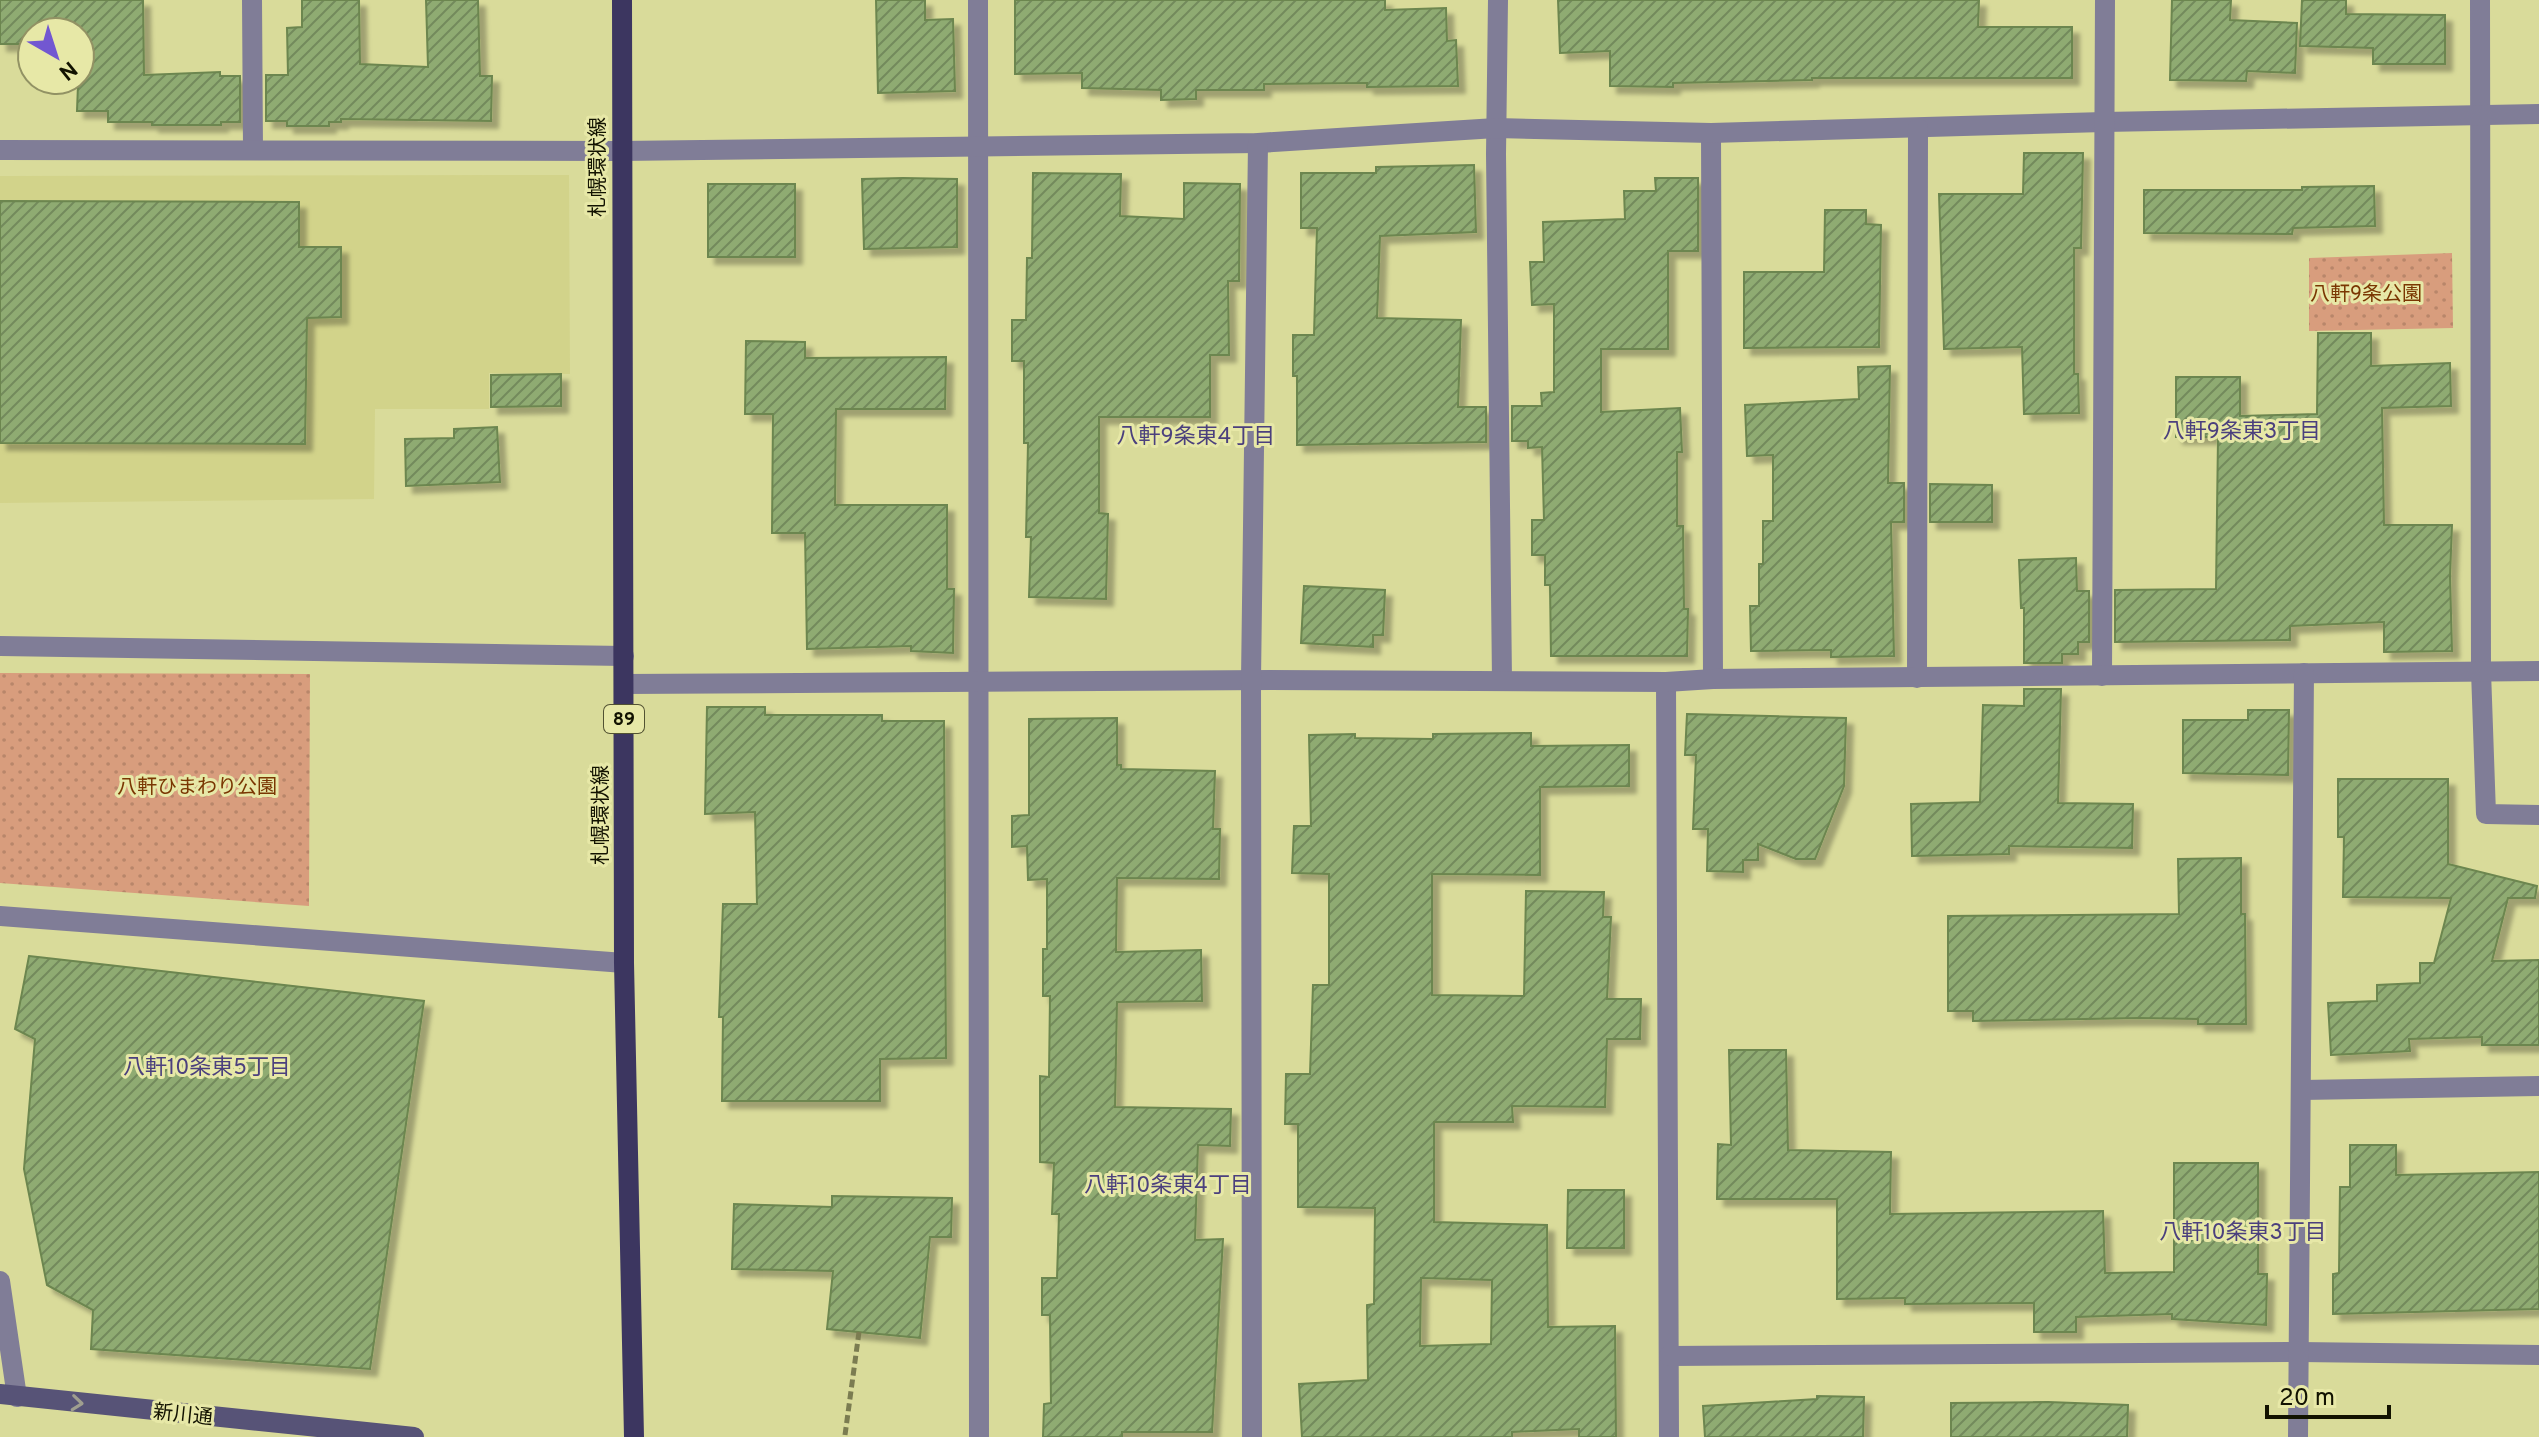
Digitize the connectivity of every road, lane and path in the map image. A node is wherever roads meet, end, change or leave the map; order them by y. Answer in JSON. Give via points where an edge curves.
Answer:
{"nodes":[{"id":1,"x":252,"y":0,"type":"edge"},
{"id":2,"x":622,"y":0,"type":"edge"},
{"id":3,"x":978,"y":0,"type":"edge"},
{"id":4,"x":1498,"y":0,"type":"edge"},
{"id":5,"x":2105,"y":0,"type":"edge"},
{"id":6,"x":2480,"y":0,"type":"edge"},
{"id":7,"x":2539,"y":114,"type":"edge"},
{"id":8,"x":2481,"y":115,"type":"junction"},
{"id":9,"x":2104,"y":122,"type":"junction"},
{"id":10,"x":1496,"y":128,"type":"junction"},
{"id":11,"x":1918,"y":128,"type":"junction"},
{"id":12,"x":1711,"y":133,"type":"junction"},
{"id":13,"x":1258,"y":143,"type":"junction"},
{"id":14,"x":977,"y":146,"type":"junction"},
{"id":15,"x":253,"y":149,"type":"junction"},
{"id":16,"x":0,"y":150,"type":"edge"},
{"id":17,"x":620,"y":151,"type":"junction"},
{"id":18,"x":0,"y":646,"type":"edge"},
{"id":19,"x":624,"y":656,"type":"junction"},
{"id":20,"x":2481,"y":671,"type":"junction"},
{"id":21,"x":2539,"y":671,"type":"edge"},
{"id":22,"x":2304,"y":673,"type":"junction"},
{"id":23,"x":2102,"y":676,"type":"junction"},
{"id":24,"x":1917,"y":678,"type":"junction"},
{"id":25,"x":1713,"y":679,"type":"junction"},
{"id":26,"x":1251,"y":680,"type":"junction"},
{"id":27,"x":1502,"y":680,"type":"junction"},
{"id":28,"x":979,"y":682,"type":"junction"},
{"id":29,"x":1666,"y":682,"type":"junction"},
{"id":30,"x":625,"y":684,"type":"junction"},
{"id":31,"x":2539,"y":815,"type":"edge"},
{"id":32,"x":0,"y":916,"type":"edge"},
{"id":33,"x":624,"y":963,"type":"junction"},
{"id":34,"x":2539,"y":1086,"type":"edge"},
{"id":35,"x":2302,"y":1090,"type":"junction"},
{"id":36,"x":0,"y":1281,"type":"edge"},
{"id":37,"x":859,"y":1332,"type":"dead end"},
{"id":38,"x":2300,"y":1352,"type":"junction"},
{"id":39,"x":2539,"y":1355,"type":"edge"},
{"id":40,"x":1669,"y":1356,"type":"junction"},
{"id":41,"x":9,"y":1396,"type":"edge"},
{"id":42,"x":845,"y":1435,"type":"dead end"},
{"id":43,"x":414,"y":1437,"type":"edge"},
{"id":44,"x":634,"y":1437,"type":"edge"},
{"id":45,"x":979,"y":1437,"type":"edge"},
{"id":46,"x":1252,"y":1437,"type":"edge"},
{"id":47,"x":1669,"y":1437,"type":"edge"},
{"id":48,"x":2298,"y":1437,"type":"edge"}],
"edges":[{"from":1,"to":15,"type":"street"},
{"from":2,"to":17,"type":"main road","name":"札幌環状線","number":"89"},
{"from":3,"to":14,"type":"street"},
{"from":4,"to":10,"type":"street"},
{"from":5,"to":9,"type":"street"},
{"from":6,"to":8,"type":"street"},
{"from":7,"to":8,"type":"street"},
{"from":8,"to":9,"type":"street"},
{"from":8,"to":20,"type":"street"},
{"from":9,"to":11,"type":"street"},
{"from":9,"to":23,"type":"street"},
{"from":10,"to":12,"type":"street"},
{"from":10,"to":13,"type":"street"},
{"from":10,"to":27,"type":"street"},
{"from":11,"to":12,"type":"street"},
{"from":11,"to":24,"type":"street"},
{"from":12,"to":25,"type":"street"},
{"from":13,"to":14,"type":"street"},
{"from":13,"to":26,"type":"street"},
{"from":14,"to":17,"type":"street"},
{"from":14,"to":28,"type":"street"},
{"from":15,"to":16,"type":"street"},
{"from":15,"to":17,"type":"street"},
{"from":17,"to":19,"type":"main road","name":"札幌環状線","number":"89"},
{"from":18,"to":19,"type":"street"},
{"from":19,"to":30,"type":"main road","name":"札幌環状線","number":"89"},
{"from":20,"to":21,"type":"street"},
{"from":20,"to":22,"type":"street"},
{"from":20,"to":31,"type":"street","via":[[2486,814]]},
{"from":22,"to":23,"type":"street"},
{"from":22,"to":35,"type":"street"},
{"from":23,"to":24,"type":"street"},
{"from":24,"to":25,"type":"street"},
{"from":25,"to":29,"type":"street"},
{"from":26,"to":27,"type":"street"},
{"from":26,"to":28,"type":"street"},
{"from":26,"to":46,"type":"street"},
{"from":27,"to":29,"type":"street"},
{"from":28,"to":30,"type":"street"},
{"from":28,"to":45,"type":"street"},
{"from":29,"to":40,"type":"street"},
{"from":30,"to":33,"type":"main road","name":"札幌環状線","number":"89"},
{"from":32,"to":33,"type":"street"},
{"from":33,"to":44,"type":"main road","name":"札幌環状線","number":"89"},
{"from":34,"to":35,"type":"street"},
{"from":35,"to":38,"type":"street"},
{"from":36,"to":41,"type":"street"},
{"from":37,"to":42,"type":"path"},
{"from":38,"to":39,"type":"street"},
{"from":38,"to":40,"type":"street"},
{"from":38,"to":48,"type":"street"},
{"from":40,"to":47,"type":"street"},
{"from":41,"to":43,"type":"street","name":"新川通","one_way":true}]}
